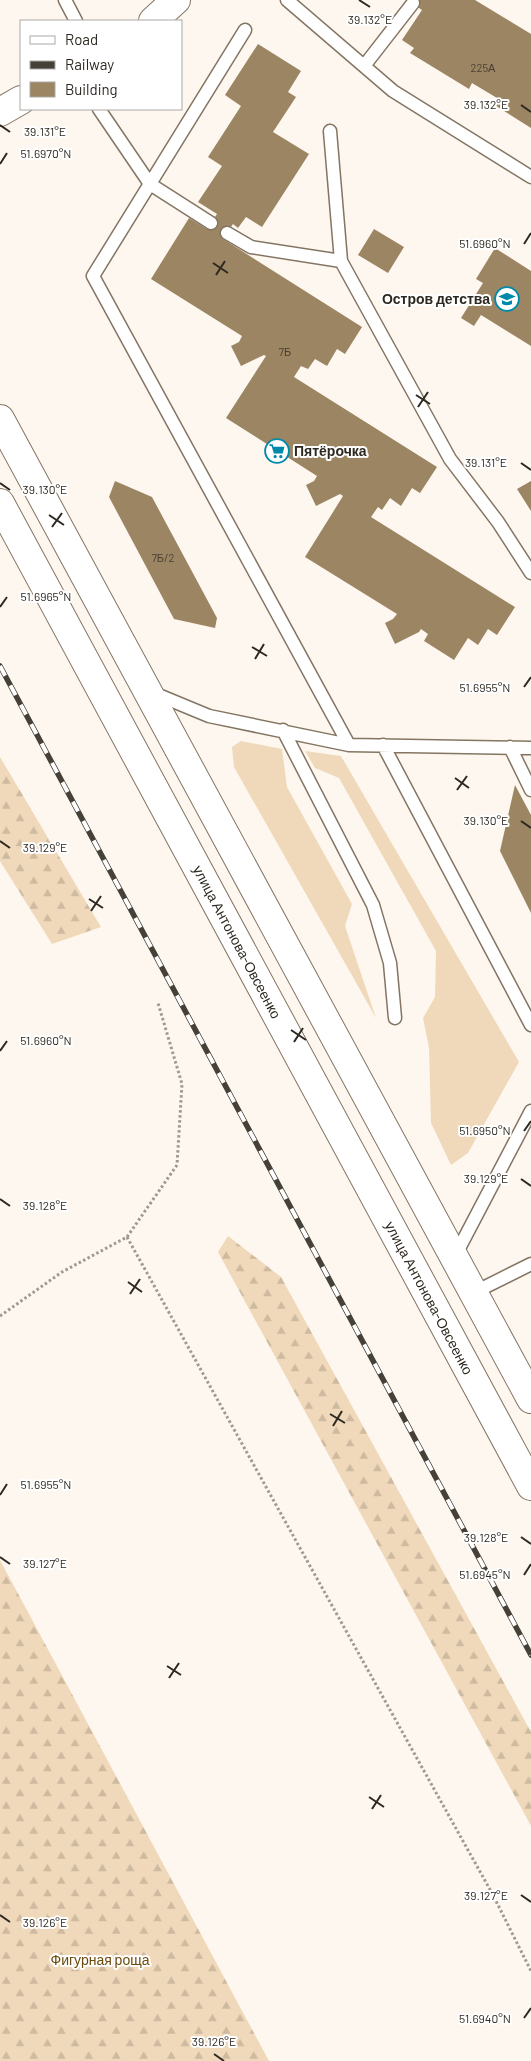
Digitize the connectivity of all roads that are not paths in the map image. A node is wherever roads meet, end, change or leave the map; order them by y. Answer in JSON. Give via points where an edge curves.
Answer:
{"nodes":[{"id":1,"x":65,"y":0,"type":"edge"},
{"id":2,"x":176,"y":0,"type":"edge"},
{"id":3,"x":286,"y":0,"type":"edge"},
{"id":4,"x":412,"y":3,"type":"dead end"},
{"id":5,"x":75,"y":20,"type":"edge"},
{"id":6,"x":154,"y":20,"type":"edge"},
{"id":7,"x":246,"y":30,"type":"dead end"},
{"id":8,"x":364,"y":66,"type":"junction"},
{"id":9,"x":20,"y":101,"type":"edge"},
{"id":10,"x":100,"y":110,"type":"edge"},
{"id":11,"x":0,"y":112,"type":"edge"},
{"id":12,"x":330,"y":131,"type":"dead end"},
{"id":13,"x":531,"y":177,"type":"edge"},
{"id":14,"x":150,"y":184,"type":"junction"},
{"id":15,"x":211,"y":223,"type":"dead end"},
{"id":16,"x":227,"y":233,"type":"dead end"},
{"id":17,"x":341,"y":261,"type":"junction"},
{"id":18,"x":0,"y":419,"type":"edge"},
{"id":19,"x":0,"y":503,"type":"edge"},
{"id":20,"x":531,"y":573,"type":"edge"},
{"id":21,"x":147,"y":690,"type":"junction"},
{"id":22,"x":283,"y":730,"type":"junction"},
{"id":23,"x":349,"y":745,"type":"junction"},
{"id":24,"x":383,"y":745,"type":"junction"},
{"id":25,"x":510,"y":747,"type":"junction"},
{"id":26,"x":531,"y":748,"type":"edge"},
{"id":27,"x":531,"y":790,"type":"edge"},
{"id":28,"x":395,"y":1018,"type":"dead end"},
{"id":29,"x":531,"y":1025,"type":"edge"},
{"id":30,"x":531,"y":1111,"type":"edge"},
{"id":31,"x":454,"y":1258,"type":"junction"},
{"id":32,"x":531,"y":1264,"type":"edge"},
{"id":33,"x":473,"y":1293,"type":"junction"},
{"id":34,"x":531,"y":1399,"type":"edge"},
{"id":35,"x":531,"y":1486,"type":"edge"}],
"edges":[{"from":1,"to":5,"type":"lane"},
{"from":2,"to":6,"type":"main road"},
{"from":3,"to":8,"type":"lane"},
{"from":4,"to":8,"type":"lane"},
{"from":7,"to":14,"type":"lane"},
{"from":8,"to":13,"type":"lane","via":[[393,90]]},
{"from":9,"to":11,"type":"main road"},
{"from":10,"to":14,"type":"lane"},
{"from":12,"to":17,"type":"lane"},
{"from":14,"to":15,"type":"lane"},
{"from":14,"to":23,"type":"lane","via":[[93,276]]},
{"from":16,"to":17,"type":"lane","via":[[251,247]]},
{"from":17,"to":20,"type":"lane","via":[[450,459],[498,522]]},
{"from":18,"to":21,"type":"main road"},
{"from":19,"to":35,"type":"main road","name":"улица Антонова-Овсеенко"},
{"from":21,"to":22,"type":"lane","via":[[209,716]]},
{"from":21,"to":31,"type":"main road"},
{"from":22,"to":23,"type":"lane"},
{"from":22,"to":28,"type":"lane","via":[[373,905],[390,963]]},
{"from":23,"to":24,"type":"lane"},
{"from":24,"to":25,"type":"lane"},
{"from":24,"to":29,"type":"lane"},
{"from":25,"to":26,"type":"lane"},
{"from":25,"to":27,"type":"lane"},
{"from":30,"to":31,"type":"lane"},
{"from":31,"to":33,"type":"main road"},
{"from":32,"to":33,"type":"lane"},
{"from":33,"to":34,"type":"main road"}]}
